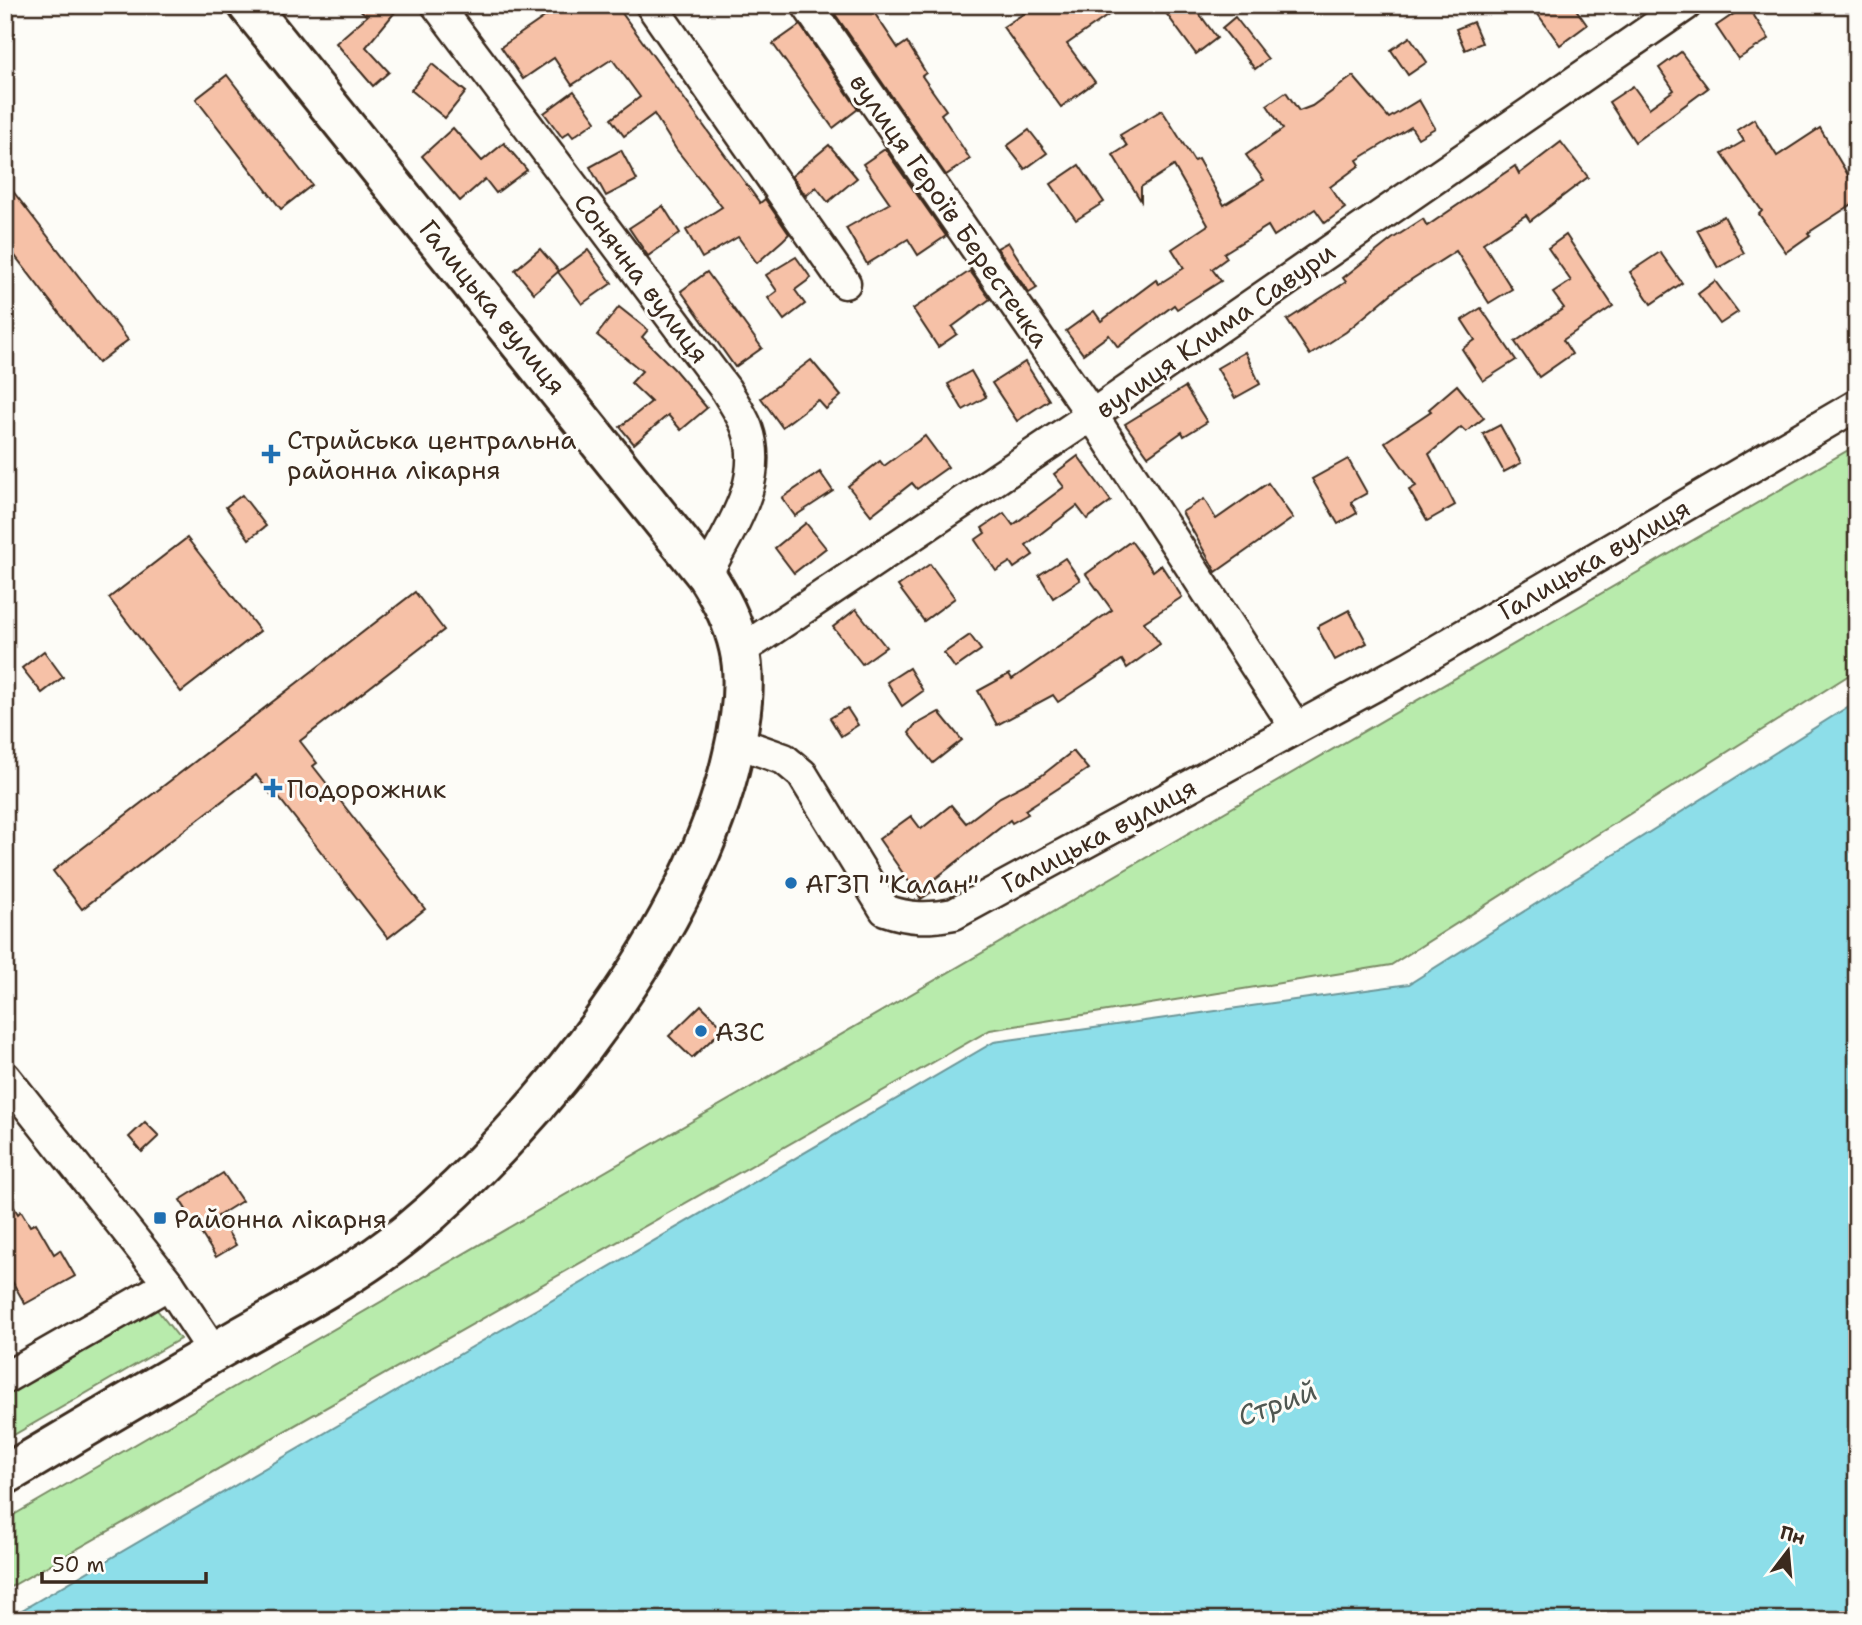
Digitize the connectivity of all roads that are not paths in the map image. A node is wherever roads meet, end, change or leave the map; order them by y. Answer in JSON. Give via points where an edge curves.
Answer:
{"nodes":[{"id":1,"x":248,"y":5,"type":"edge"},
{"id":2,"x":438,"y":5,"type":"edge"},
{"id":3,"x":651,"y":5,"type":"edge"},
{"id":4,"x":807,"y":5,"type":"edge"},
{"id":5,"x":1686,"y":5,"type":"edge"},
{"id":6,"x":845,"y":282,"type":"dead end"},
{"id":7,"x":1857,"y":405,"type":"edge"},
{"id":8,"x":1092,"y":415,"type":"junction"},
{"id":9,"x":706,"y":575,"type":"junction"},
{"id":10,"x":740,"y":651,"type":"junction"},
{"id":11,"x":1296,"y":728,"type":"junction"},
{"id":12,"x":736,"y":742,"type":"junction"},
{"id":13,"x":5,"y":1077,"type":"edge"},
{"id":14,"x":169,"y":1284,"type":"junction"},
{"id":15,"x":215,"y":1352,"type":"junction"},
{"id":16,"x":5,"y":1378,"type":"edge"},
{"id":17,"x":5,"y":1475,"type":"edge"}],
"edges":[{"from":1,"to":9,"type":"highway","name":"Галицька вулиця"},
{"from":2,"to":9,"type":"street","name":"Сонячна вулиця","via":[[726,390],[747,428],[753,470],[747,493]]},
{"from":3,"to":6,"type":"street"},
{"from":4,"to":8,"type":"street","name":"вулиця Героїв Берестечка"},
{"from":5,"to":8,"type":"street","name":"вулиця Клима Савури"},
{"from":7,"to":11,"type":"street","name":"Галицька вулиця"},
{"from":8,"to":10,"type":"street","name":"вулиця Клима Савури"},
{"from":8,"to":11,"type":"street","name":"вулиця Героїв Берестечка"},
{"from":9,"to":10,"type":"highway","name":"Галицька вулиця","via":[[727,609]]},
{"from":10,"to":12,"type":"highway","name":"Галицька вулиця","via":[[743,700]]},
{"from":11,"to":12,"type":"street","name":"Галицька вулиця","via":[[954,914],[931,919],[885,910],[802,774],[784,759]]},
{"from":12,"to":15,"type":"highway","via":[[711,827],[658,937],[599,1027],[528,1114],[406,1234],[350,1274]]},
{"from":13,"to":14,"type":"street"},
{"from":14,"to":15,"type":"street"},
{"from":14,"to":16,"type":"street"},
{"from":15,"to":17,"type":"highway"}]}
